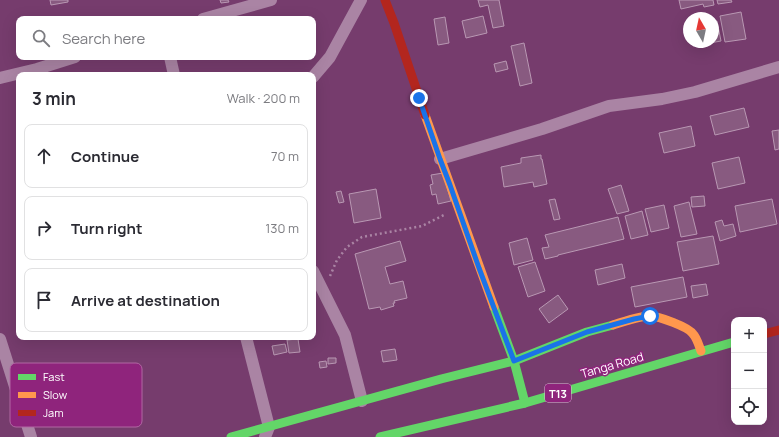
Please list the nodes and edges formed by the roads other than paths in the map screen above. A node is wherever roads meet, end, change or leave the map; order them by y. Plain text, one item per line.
1 (271, 0) edge
2 (361, 0) edge
3 (385, 0) edge
4 (214, 16) edge
5 (66, 60) edge
6 (171, 60) edge
7 (779, 67) edge
8 (25, 72) edge
9 (173, 72) edge
10 (316, 73) edge
11 (16, 74) edge
12 (0, 78) edge
13 (440, 159) junction
14 (316, 277) edge
15 (779, 330) edge
16 (767, 333) edge
17 (0, 339) edge
18 (247, 340) edge
19 (731, 343) edge
20 (701, 351) junction
21 (514, 361) junction
22 (10, 371) edge
23 (362, 401) junction
24 (525, 403) junction
25 (28, 427) edge
26 (267, 432) edge
27 (31, 437) edge
28 (231, 437) edge
29 (380, 437) edge

1 - 4 street
2 - 10 street
3 - 13 main road
5 - 8 street
6 - 9 street
7 - 13 street
11 - 12 street
13 - 21 main road
14 - 23 street
15 - 16 main road
17 - 22 street
18 - 26 street
19 - 20 main road, Tanga Road / T13
20 - 21 main road
20 - 24 main road, Tanga Road / T13
21 - 23 main road
21 - 24 main road
23 - 26 main road
24 - 29 main road, Tanga Road / T13
25 - 27 street
26 - 28 main road

